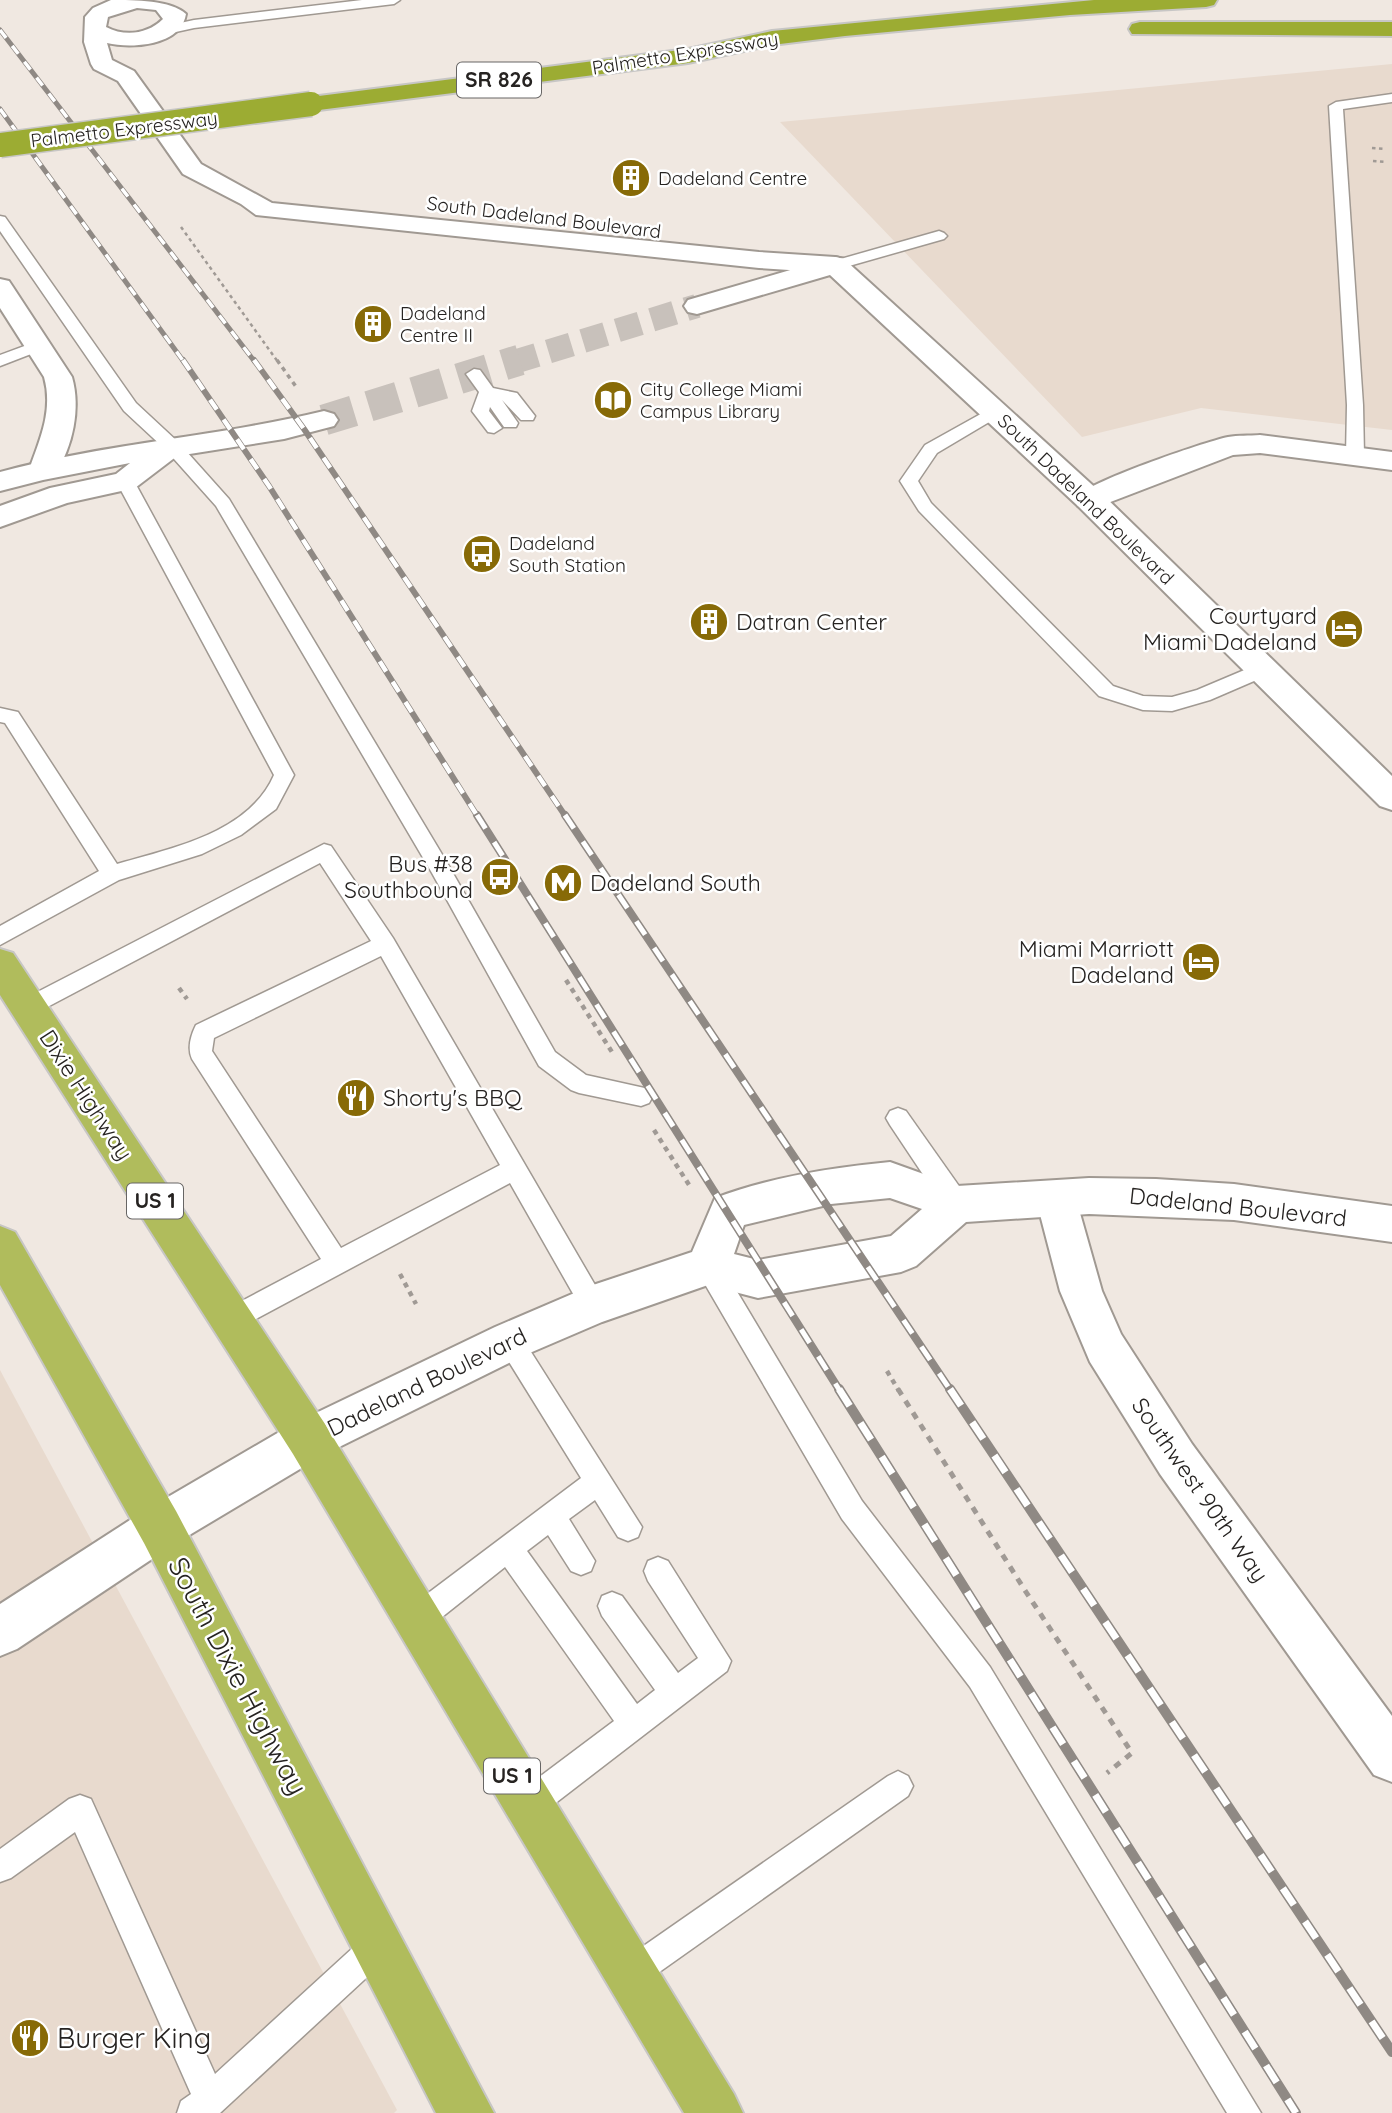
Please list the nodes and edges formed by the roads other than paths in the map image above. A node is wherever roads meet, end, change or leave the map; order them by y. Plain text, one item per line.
1 (132, 0) edge
2 (279, 0) edge
3 (394, 0) edge
4 (1206, 0) edge
5 (137, 1) edge
6 (171, 8) junction
7 (92, 16) edge
8 (262, 17) junction
9 (230, 20) junction
10 (1122, 29) dead end
11 (1392, 29) edge
12 (1043, 32) dead end
13 (156, 34) junction
14 (688, 56) junction
15 (126, 76) junction
16 (1392, 97) edge
17 (0, 145) edge
18 (0, 220) edge
19 (939, 236) dead end
20 (835, 265) junction
21 (0, 288) edge
22 (697, 306) tunnel mouth
23 (38, 346) junction
24 (0, 361) edge
25 (474, 374) dead end
26 (487, 392) junction
27 (995, 411) junction
28 (527, 416) dead end
29 (324, 420) tunnel mouth
30 (502, 425) dead end
31 (172, 446) junction
32 (1355, 456) junction
33 (1392, 461) edge
34 (45, 467) junction
35 (125, 481) junction
36 (0, 482) edge
37 (1089, 499) junction
38 (0, 517) edge
39 (1261, 670) junction
40 (6, 716) edge
41 (1392, 797) edge
42 (112, 874) junction
43 (0, 936) edge
44 (385, 944) junction
45 (0, 964) edge
46 (28, 1007) junction
47 (641, 1096) dead end
48 (898, 1118) dead end
49 (513, 1170) junction
50 (1056, 1199) junction
51 (957, 1204) junction
52 (1392, 1224) edge
53 (0, 1245) edge
54 (337, 1263) junction
55 (708, 1266) junction
56 (593, 1305) junction
57 (232, 1319) junction
58 (510, 1341) junction
59 (309, 1439) junction
60 (599, 1481) junction
61 (551, 1516) junction
62 (160, 1527) junction
63 (628, 1527) dead end
64 (508, 1548) junction
65 (581, 1561) dead end
66 (658, 1571) dead end
67 (612, 1606) dead end
68 (417, 1619) junction
69 (0, 1632) edge
70 (675, 1693) junction
71 (634, 1725) junction
72 (1392, 1758) edge
73 (898, 1786) dead end
74 (528, 1804) junction
75 (0, 1867) edge
76 (379, 1945) junction
77 (629, 1974) junction
78 (202, 2107) edge
79 (466, 2113) edge
80 (715, 2113) edge
81 (1245, 2113) edge

1 - 5 street
2 - 8 lane
3 - 8 lane
4 - 14 highway, Palmetto Expressway / SR 826
5 - 6 street
5 - 7 street
6 - 9 lane
6 - 13 street
7 - 13 street
7 - 15 street, South Dadeland Boulevard
8 - 9 lane
9 - 13 lane
10 - 11 highway
12 - 14 highway
13 - 15 street
14 - 17 highway, Palmetto Expressway / SR 826, bridge
15 - 20 street, South Dadeland Boulevard
16 - 32 lane
18 - 31 lane
19 - 20 lane
20 - 22 street
20 - 27 street, South Dadeland Boulevard
21 - 23 street
23 - 24 lane
23 - 34 street
25 - 26 lane
26 - 28 lane
26 - 30 lane
27 - 37 street, South Dadeland Boulevard
27 - 39 lane
29 - 31 street
31 - 34 street
31 - 35 street
31 - 47 lane
32 - 33 street
32 - 37 street
34 - 36 street
35 - 38 street
35 - 42 lane
37 - 39 street, South Dadeland Boulevard
39 - 41 street, South Dadeland Boulevard
40 - 42 lane
42 - 43 lane
44 - 46 lane
44 - 49 lane
44 - 54 lane
45 - 46 highway, Dixie Highway / US 1
46 - 57 highway, Dixie Highway / US 1
48 - 51 lane
49 - 54 lane
49 - 56 lane
50 - 51 street, Dadeland Boulevard
50 - 52 street, Dadeland Boulevard
50 - 72 street, Southwest 90th Way
51 - 55 street
51 - 55 street, Dadeland Boulevard
53 - 62 highway, South Dixie Highway
54 - 57 lane
55 - 56 street, Dadeland Boulevard
55 - 81 lane
56 - 58 street, Dadeland Boulevard
57 - 59 highway, Dixie Highway / US 1
58 - 59 street, Dadeland Boulevard
58 - 60 lane
59 - 62 street, Dadeland Boulevard
59 - 68 highway, US 1
60 - 61 lane
60 - 63 lane
61 - 64 lane
61 - 65 lane
62 - 69 street, Dadeland Boulevard
62 - 76 highway, South Dixie Highway
64 - 68 lane
64 - 71 lane
66 - 70 lane
67 - 70 lane
68 - 74 highway, US 1
70 - 71 lane
71 - 74 lane
73 - 77 lane
74 - 77 highway, US 1
75 - 78 lane
76 - 78 lane
76 - 79 highway, South Dixie Highway
77 - 80 highway, US 1

